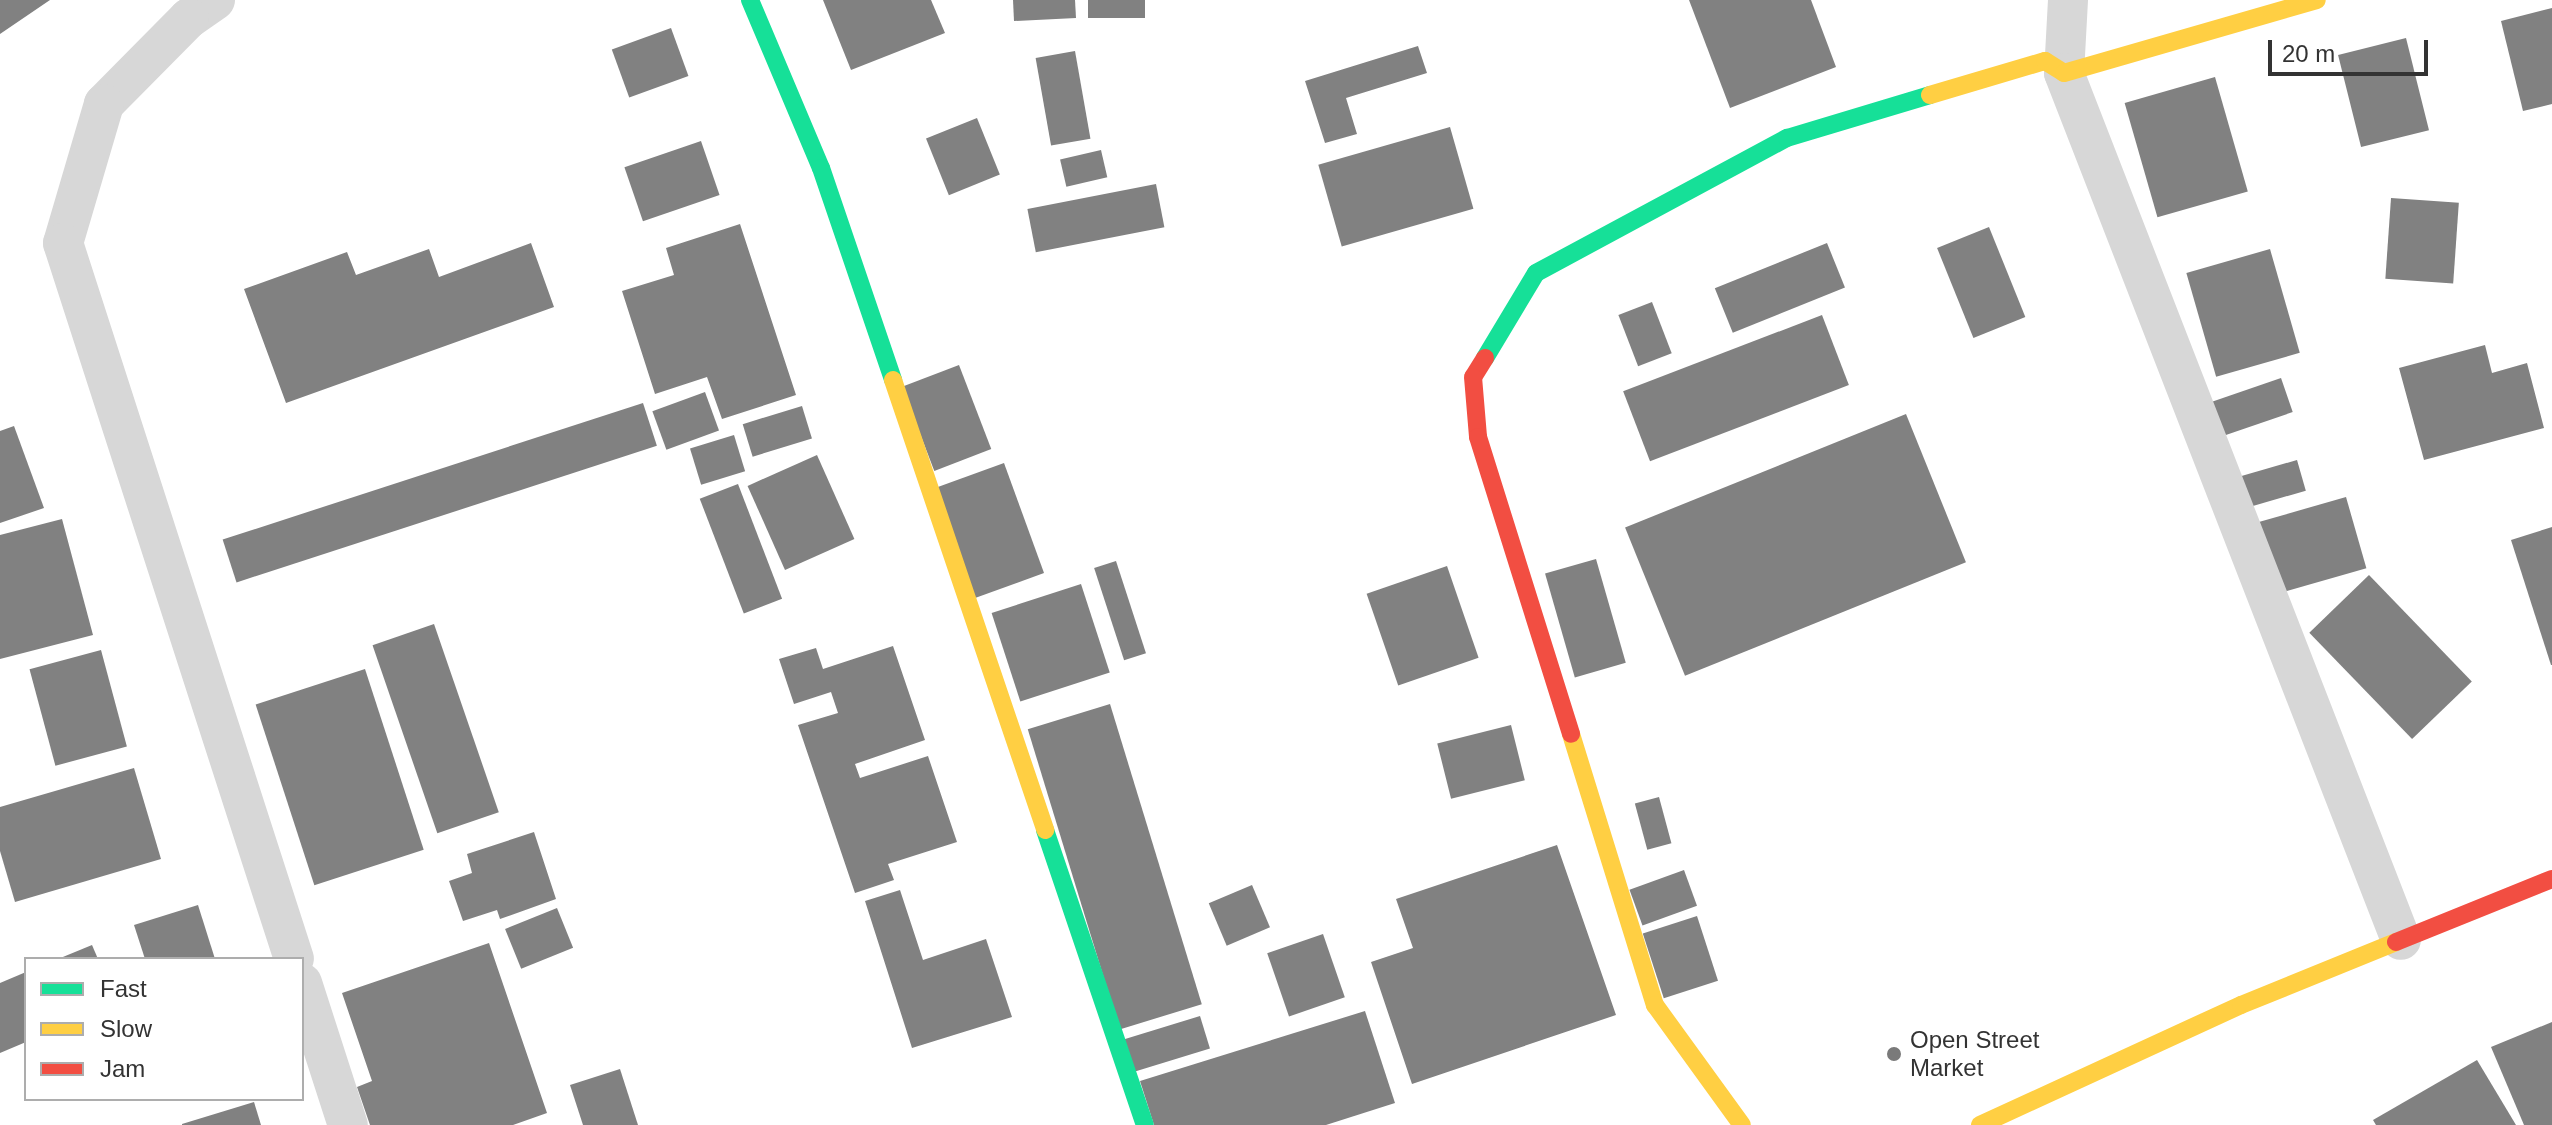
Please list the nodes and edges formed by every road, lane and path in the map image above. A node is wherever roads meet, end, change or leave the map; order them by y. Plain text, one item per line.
1 (215, 0) edge
2 (750, 0) edge
3 (2068, 0) edge
4 (2317, 0) edge
5 (2064, 73) junction
6 (2552, 879) edge
7 (2401, 940) junction
8 (293, 957) edge
9 (304, 989) edge
10 (348, 1125) edge
11 (1145, 1125) edge
12 (1742, 1125) edge
13 (1980, 1125) edge

1 - 8 street
2 - 11 street
3 - 5 street
4 - 5 street
5 - 7 street
5 - 12 street
6 - 7 street
7 - 13 street
9 - 10 street

